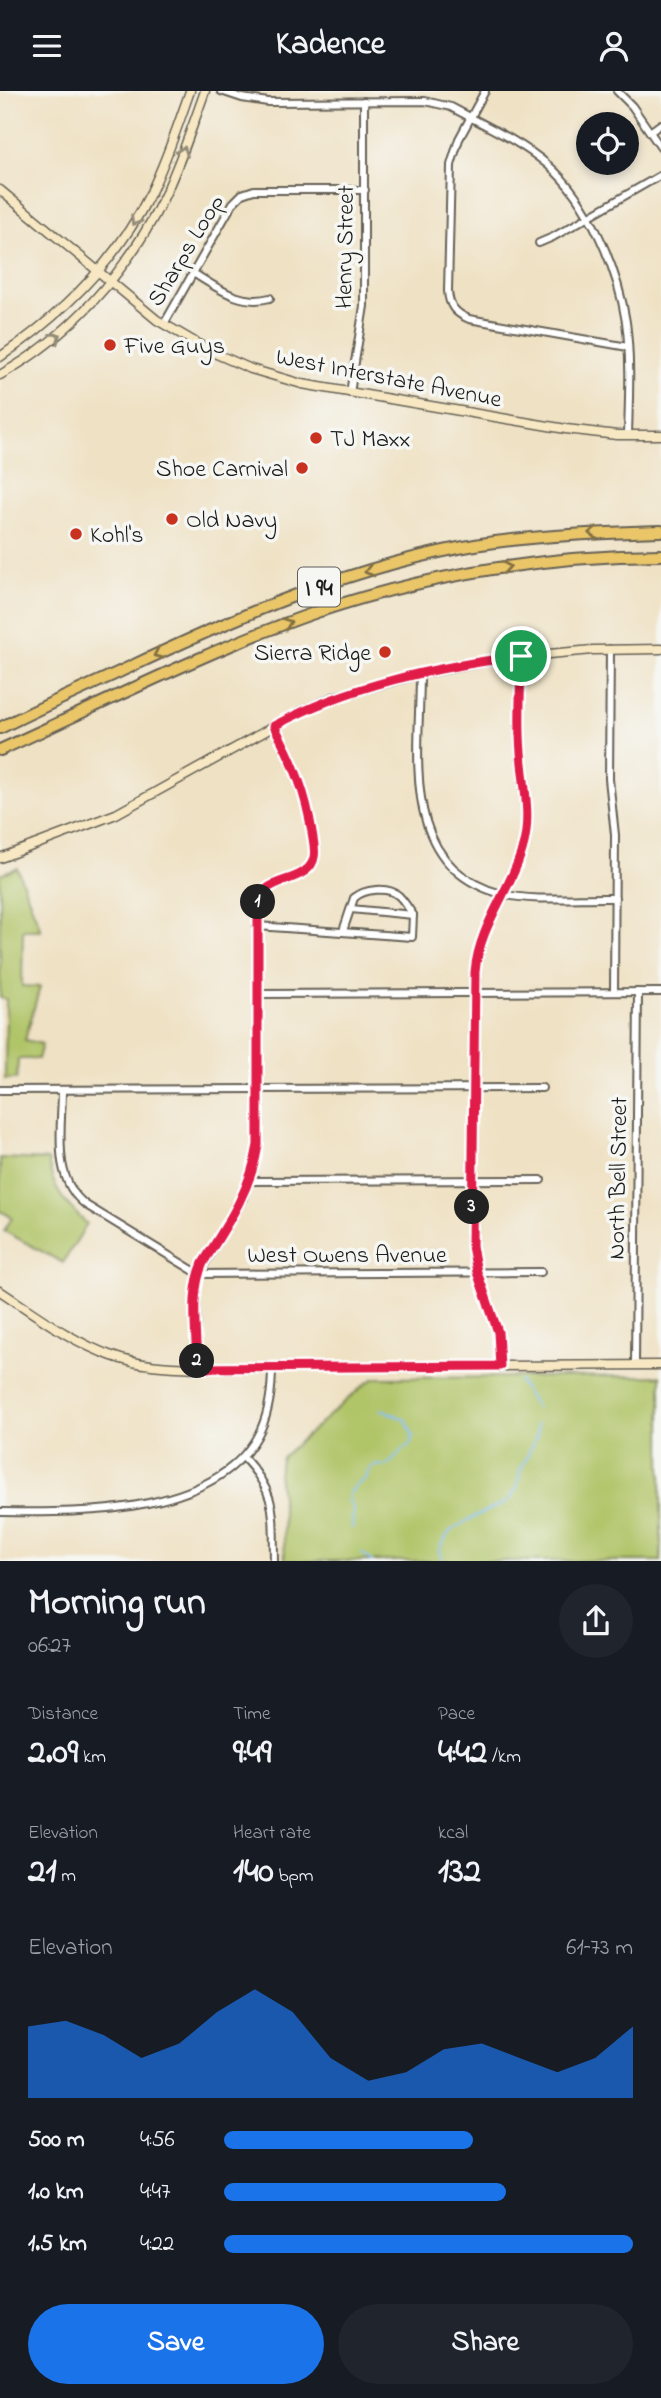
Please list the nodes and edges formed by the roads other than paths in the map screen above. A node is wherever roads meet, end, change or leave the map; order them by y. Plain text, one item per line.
1 (190, 91) edge
2 (205, 91) edge
3 (221, 91) edge
4 (485, 91) edge
5 (617, 91) edge
6 (364, 101) junction
7 (471, 118) junction
8 (661, 124) edge
9 (650, 132) junction
10 (661, 148) edge
11 (661, 175) edge
12 (0, 190) edge
13 (365, 190) junction
14 (589, 217) junction
15 (539, 243) dead end
16 (99, 272) junction
17 (193, 273) junction
18 (109, 282) junction
19 (270, 299) dead end
20 (164, 324) junction
21 (628, 347) junction
22 (0, 357) edge
23 (0, 375) edge
24 (350, 393) junction
25 (628, 435) junction
26 (661, 435) edge
27 (661, 531) edge
28 (661, 555) edge
29 (610, 649) junction
30 (661, 649) edge
31 (209, 655) junction
32 (521, 656) junction
33 (420, 674) junction
34 (274, 726) junction
35 (0, 727) edge
36 (0, 750) edge
37 (0, 758) edge
38 (0, 858) edge
39 (502, 894) junction
40 (615, 898) junction
41 (351, 909) junction
42 (413, 915) junction
43 (257, 926) junction
44 (343, 931) junction
45 (474, 992) junction
46 (614, 992) junction
47 (638, 992) junction
48 (661, 992) edge
49 (258, 994) junction
50 (542, 1088) dead end
51 (259, 1089) junction
52 (473, 1089) junction
53 (0, 1090) edge
54 (62, 1090) junction
55 (472, 1180) junction
56 (541, 1180) dead end
57 (249, 1181) junction
58 (477, 1272) junction
59 (541, 1272) dead end
60 (199, 1274) junction
61 (0, 1291) edge
62 (635, 1365) junction
63 (661, 1365) edge
64 (500, 1366) junction
65 (272, 1367) junction
66 (197, 1368) junction
67 (243, 1457) junction
68 (0, 1512) edge
69 (274, 1561) edge

1 -> 16 street
18 -> 2 street
3 - 6 street
4 - 7 street
5 - 9 street
6 - 7 street
6 - 13 street, Henry Street
7 - 14 street
7 - 21 street
8 - 9 street
9 - 10 street
11 - 14 street
12 - 16 street, West Interstate Avenue
13 - 17 street, Sharps Loop
13 - 24 street, Henry Street
14 - 15 street
14 - 21 street
16 - 18 street, West Interstate Avenue
16 - 22 street
17 - 19 street
17 - 20 street, Sharps Loop
18 - 20 street, West Interstate Avenue
23 -> 18 street
20 - 24 street, West Interstate Avenue
21 - 25 street
24 - 25 street, West Interstate Avenue
25 - 26 street, West Interstate Avenue
27 -> 35 highway, I 94
31 -> 28 highway, I 94
29 - 30 street
29 - 32 street
29 - 40 street
31 - 36 highway, I 94
31 - 37 highway
32 - 33 street
32 - 39 street
33 - 34 street
33 - 39 street
34 - 38 street
34 - 43 street
39 - 40 street
39 - 45 street
40 - 46 street
41 - 42 street
41 - 42 street
41 - 44 street
42 - 44 street
43 - 44 street
43 - 49 street
45 - 46 street
45 - 49 street
45 - 52 street
46 - 47 street
47 - 48 street
47 - 62 street, North Bell Street
49 - 51 street
50 - 52 street
51 - 52 street
51 - 54 street
51 - 57 street
52 - 55 street
53 - 54 street
54 - 60 street
55 - 56 street
55 - 57 street
55 - 58 street
57 - 60 street
58 - 59 street, West Owens Avenue
58 - 60 street, West Owens Avenue
58 - 64 street
60 - 66 street
61 - 66 street
62 - 63 street
62 - 64 street
64 - 65 street
65 - 66 street
65 - 67 street
67 - 68 street
67 - 69 street

